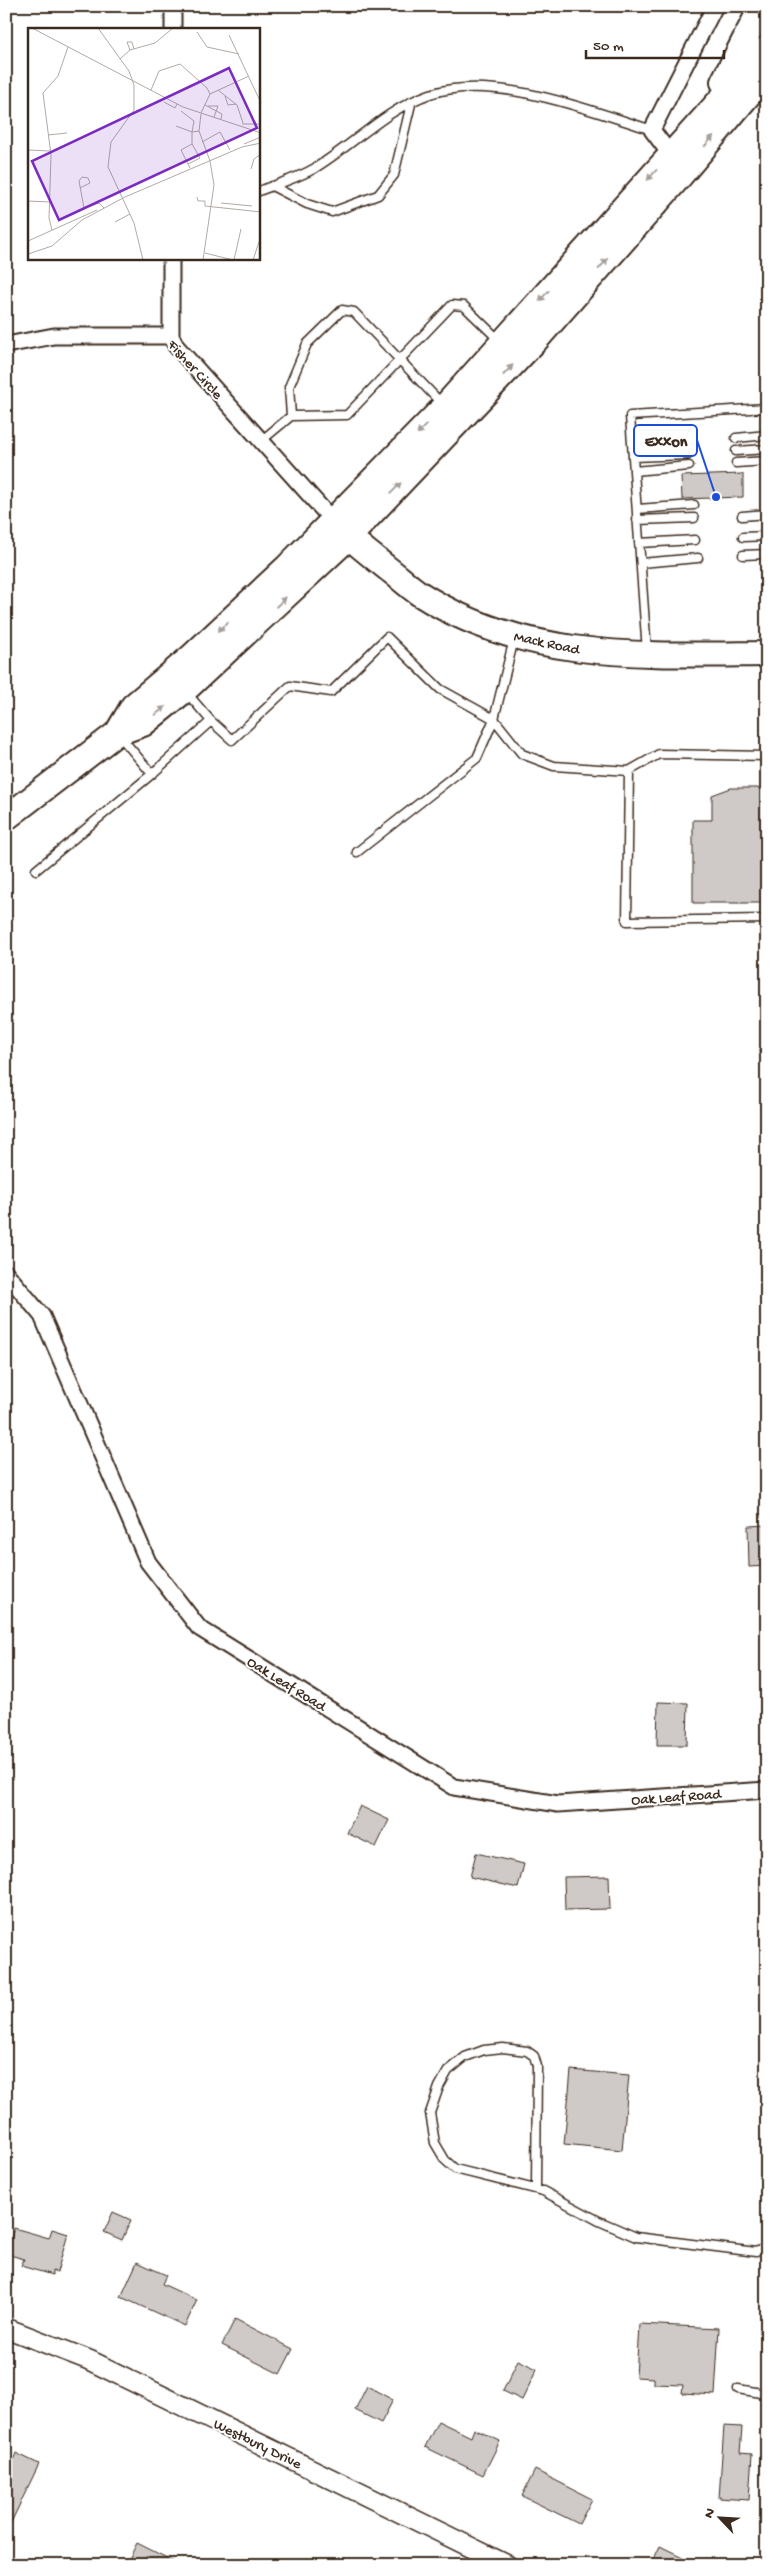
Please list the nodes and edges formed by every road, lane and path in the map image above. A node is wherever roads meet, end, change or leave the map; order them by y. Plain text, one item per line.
1 (173, 6) edge
2 (715, 6) edge
3 (762, 6) edge
4 (173, 28) edge
5 (767, 48) edge
6 (767, 73) edge
7 (411, 104) junction
8 (701, 120) junction
9 (652, 130) junction
10 (670, 154) junction
11 (272, 186) junction
12 (260, 192) edge
13 (172, 260) edge
14 (171, 336) junction
15 (502, 343) junction
16 (6, 345) edge
17 (400, 360) junction
18 (445, 406) junction
19 (766, 408) edge
20 (291, 416) junction
21 (767, 418) edge
22 (767, 435) edge
23 (736, 438) dead end
24 (260, 441) junction
25 (688, 441) dead end
26 (633, 447) junction
27 (767, 449) edge
28 (736, 450) dead end
29 (688, 455) dead end
30 (633, 457) junction
31 (767, 461) edge
32 (736, 463) dead end
33 (689, 466) dead end
34 (634, 471) junction
35 (694, 505) dead end
36 (637, 509) junction
37 (767, 514) edge
38 (742, 516) dead end
39 (694, 518) dead end
40 (638, 520) junction
41 (341, 529) junction
42 (767, 536) edge
43 (743, 537) dead end
44 (696, 540) dead end
45 (639, 543) junction
46 (767, 554) edge
47 (743, 555) dead end
48 (698, 558) dead end
49 (640, 563) junction
50 (514, 636) junction
51 (647, 654) junction
52 (767, 654) edge
53 (185, 690) junction
54 (494, 718) junction
55 (211, 721) junction
56 (117, 733) junction
57 (767, 756) edge
58 (629, 771) junction
59 (152, 774) junction
60 (6, 818) edge
61 (357, 852) dead end
62 (36, 870) dead end
63 (767, 919) edge
64 (6, 1273) edge
65 (767, 1790) edge
66 (536, 2188) junction
67 (767, 2247) edge
68 (6, 2328) edge
69 (738, 2390) dead end
70 (767, 2394) edge
71 (507, 2565) edge

1 - 4 street
2 - 9 street
3 - 8 main road
5 - 8 main road
41 -> 6 main road
7 - 9 lane
7 - 11 lane
7 - 11 lane
8 - 10 main road
9 - 10 street
10 -> 15 main road
11 - 12 lane
13 - 14 street
14 - 16 street, Fisher Circle
14 - 24 street, Fisher Circle
15 - 17 lane
15 - 18 main road
17 - 18 lane
17 - 20 lane
17 - 20 lane
18 -> 41 main road
19 - 21 lane
19 - 26 lane
20 - 24 lane
22 - 23 lane
24 - 41 street, Fisher Circle
25 - 26 lane
26 - 30 lane
27 - 28 lane
29 - 30 lane
30 - 34 lane
31 - 32 lane
33 - 34 lane
34 - 36 lane
35 - 36 lane
36 - 40 lane
37 - 38 lane
39 - 40 lane
40 - 45 lane
41 - 50 main road, Mack Road
53 -> 41 main road
41 -> 56 main road
42 - 43 lane
44 - 45 lane
45 - 49 lane
46 - 47 lane
48 - 49 lane
49 - 51 lane
50 - 51 main road, Mack Road
50 - 54 lane
51 - 52 main road, Mack Road
53 - 55 lane
56 -> 53 main road
54 - 55 lane
54 - 58 lane
54 - 61 lane
55 - 59 lane
56 - 59 lane
56 - 60 main road
57 - 58 lane
58 - 63 lane
59 - 62 lane
64 - 65 street, Oak Leaf Road
66 - 66 lane
66 - 67 lane
68 - 71 street, Westbury Drive
69 - 70 lane

